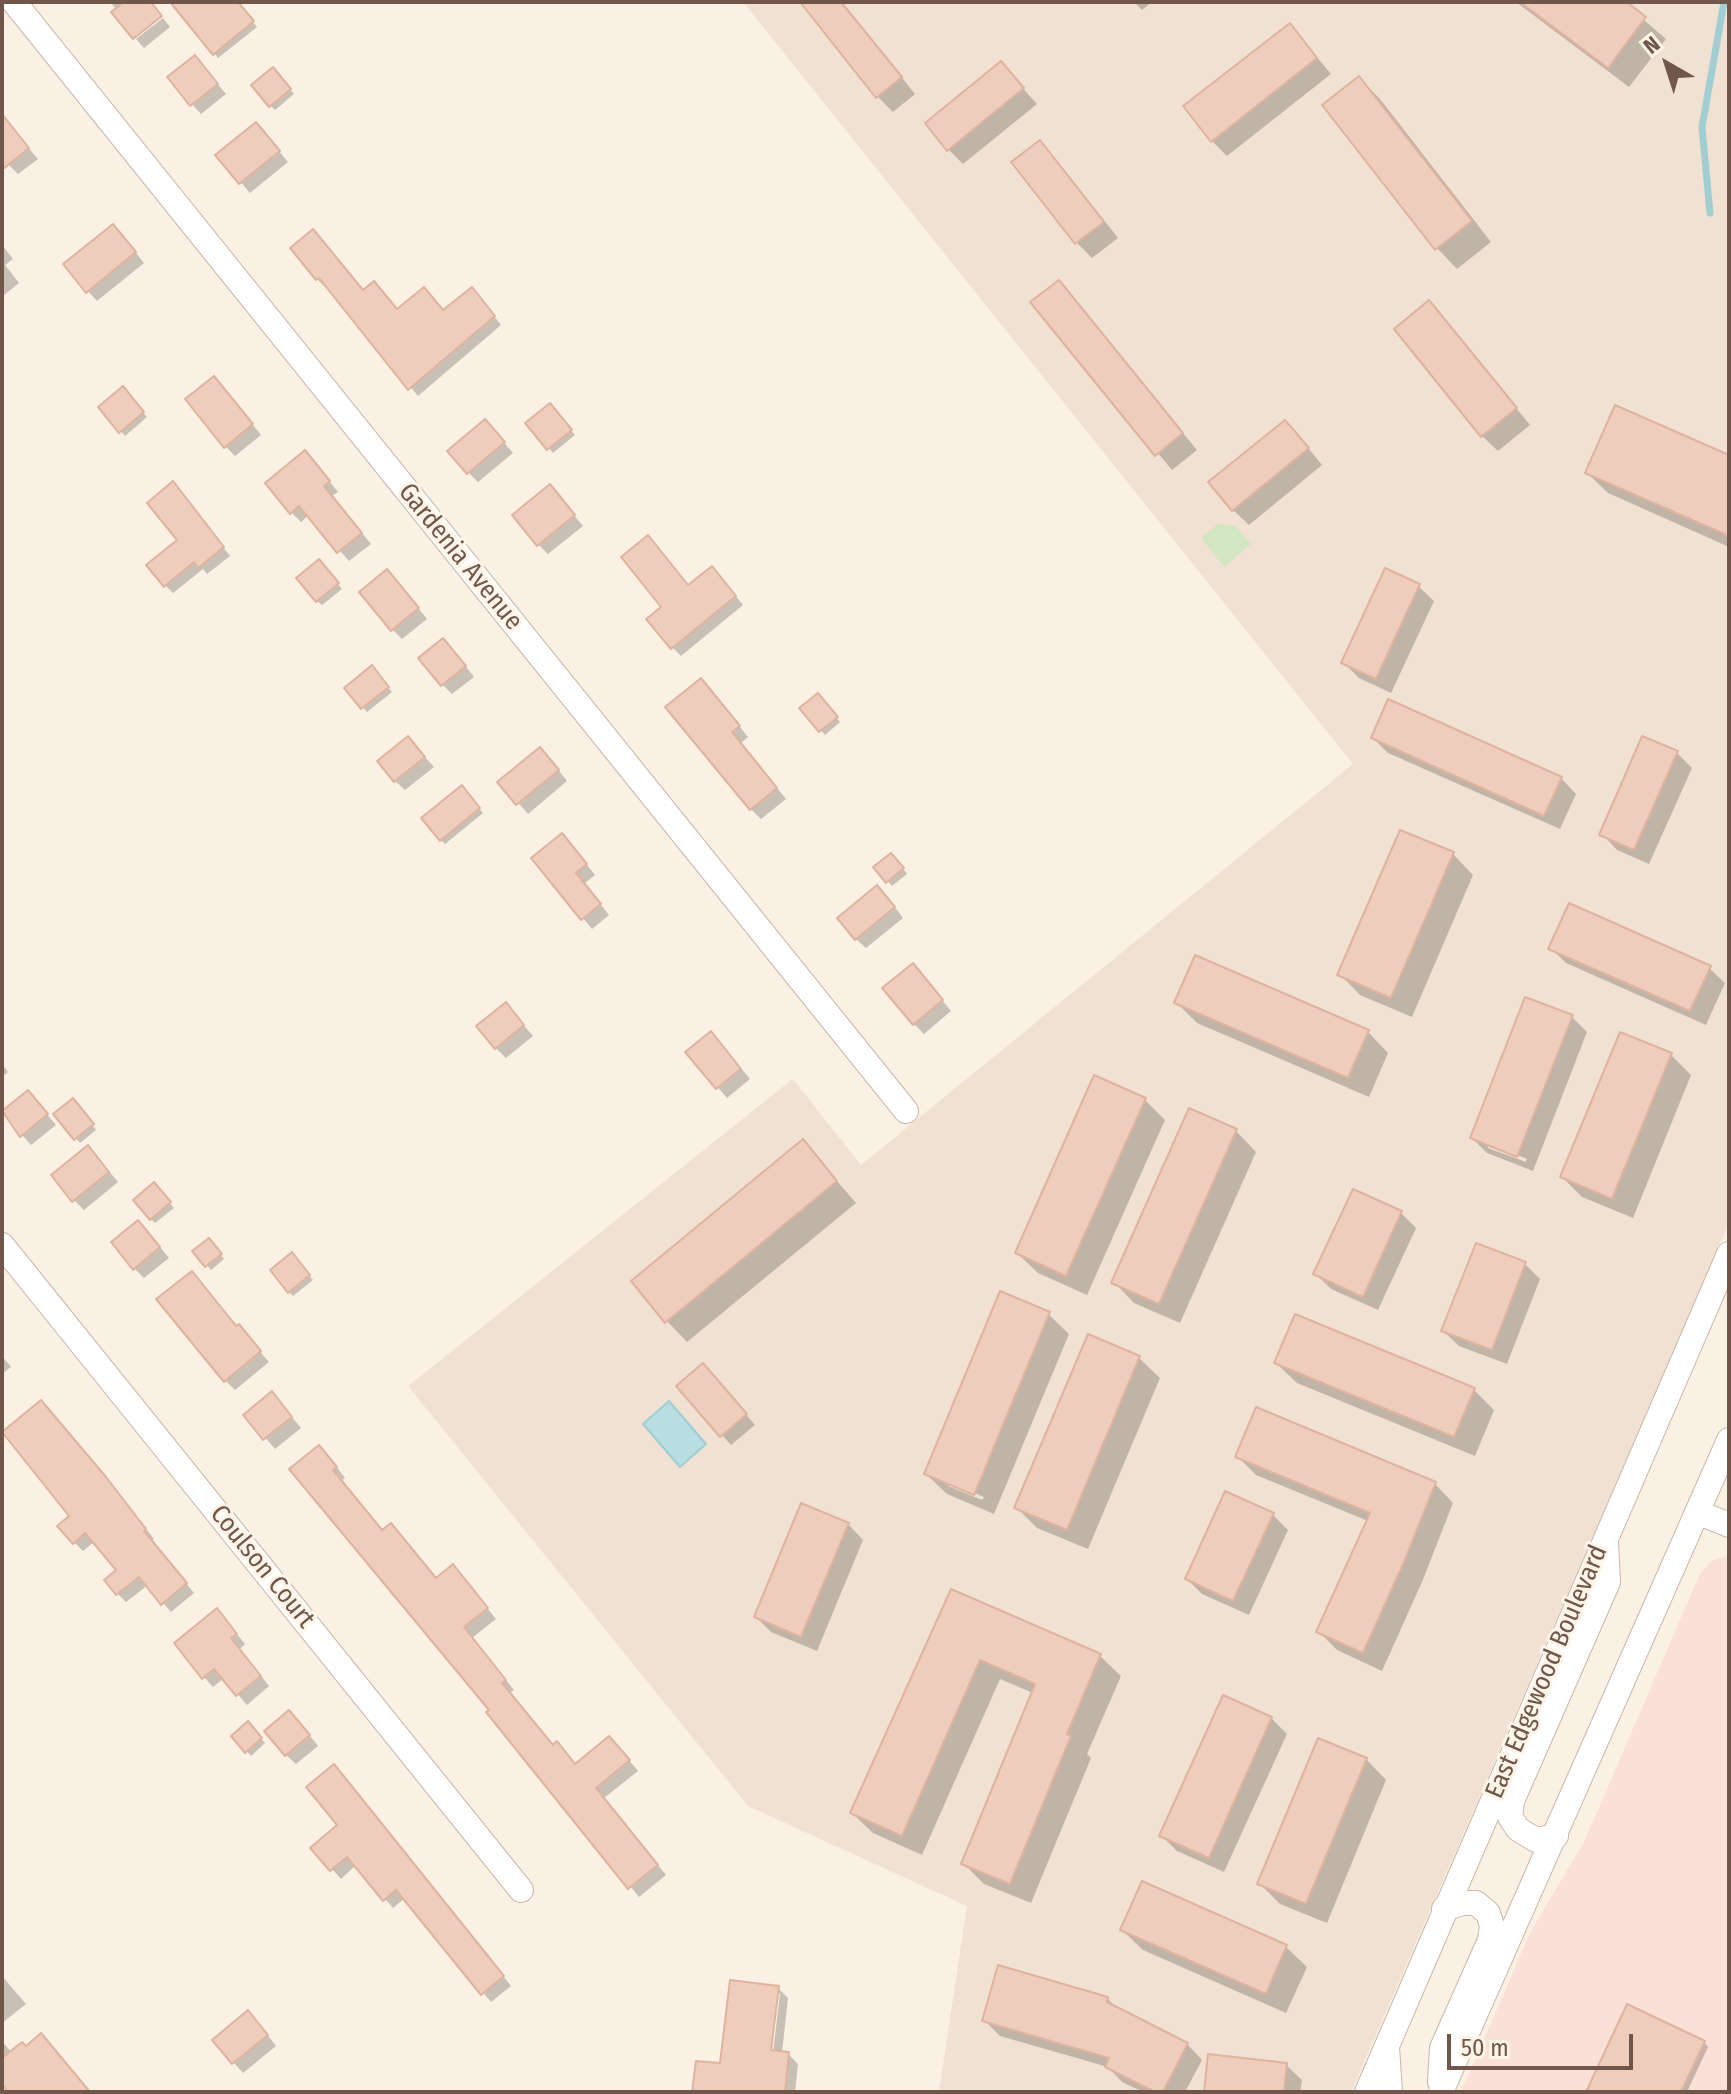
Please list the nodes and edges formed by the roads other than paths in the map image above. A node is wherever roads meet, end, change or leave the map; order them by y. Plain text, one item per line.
1 (14, 2) edge
2 (906, 1111) dead end
3 (2, 1245) edge
4 (1729, 1254) edge
5 (1729, 1440) edge
6 (1697, 1512) junction
7 (1729, 1525) edge
8 (1606, 1536) junction
9 (1556, 1836) junction
10 (521, 1890) dead end
11 (1444, 1909) junction
12 (1387, 2045) junction
13 (1367, 2092) edge
14 (1390, 2092) edge
15 (1440, 2092) edge

1 - 2 street, Gardenia Avenue
3 - 10 street, Coulson Court
4 - 8 street, East Edgewood Boulevard
5 - 6 street
6 - 7 street
6 - 9 street
8 - 9 street
8 - 11 street, East Edgewood Boulevard
9 - 15 street
11 - 12 street, East Edgewood Boulevard
11 - 15 street
12 - 13 street, East Edgewood Boulevard
12 - 14 street

